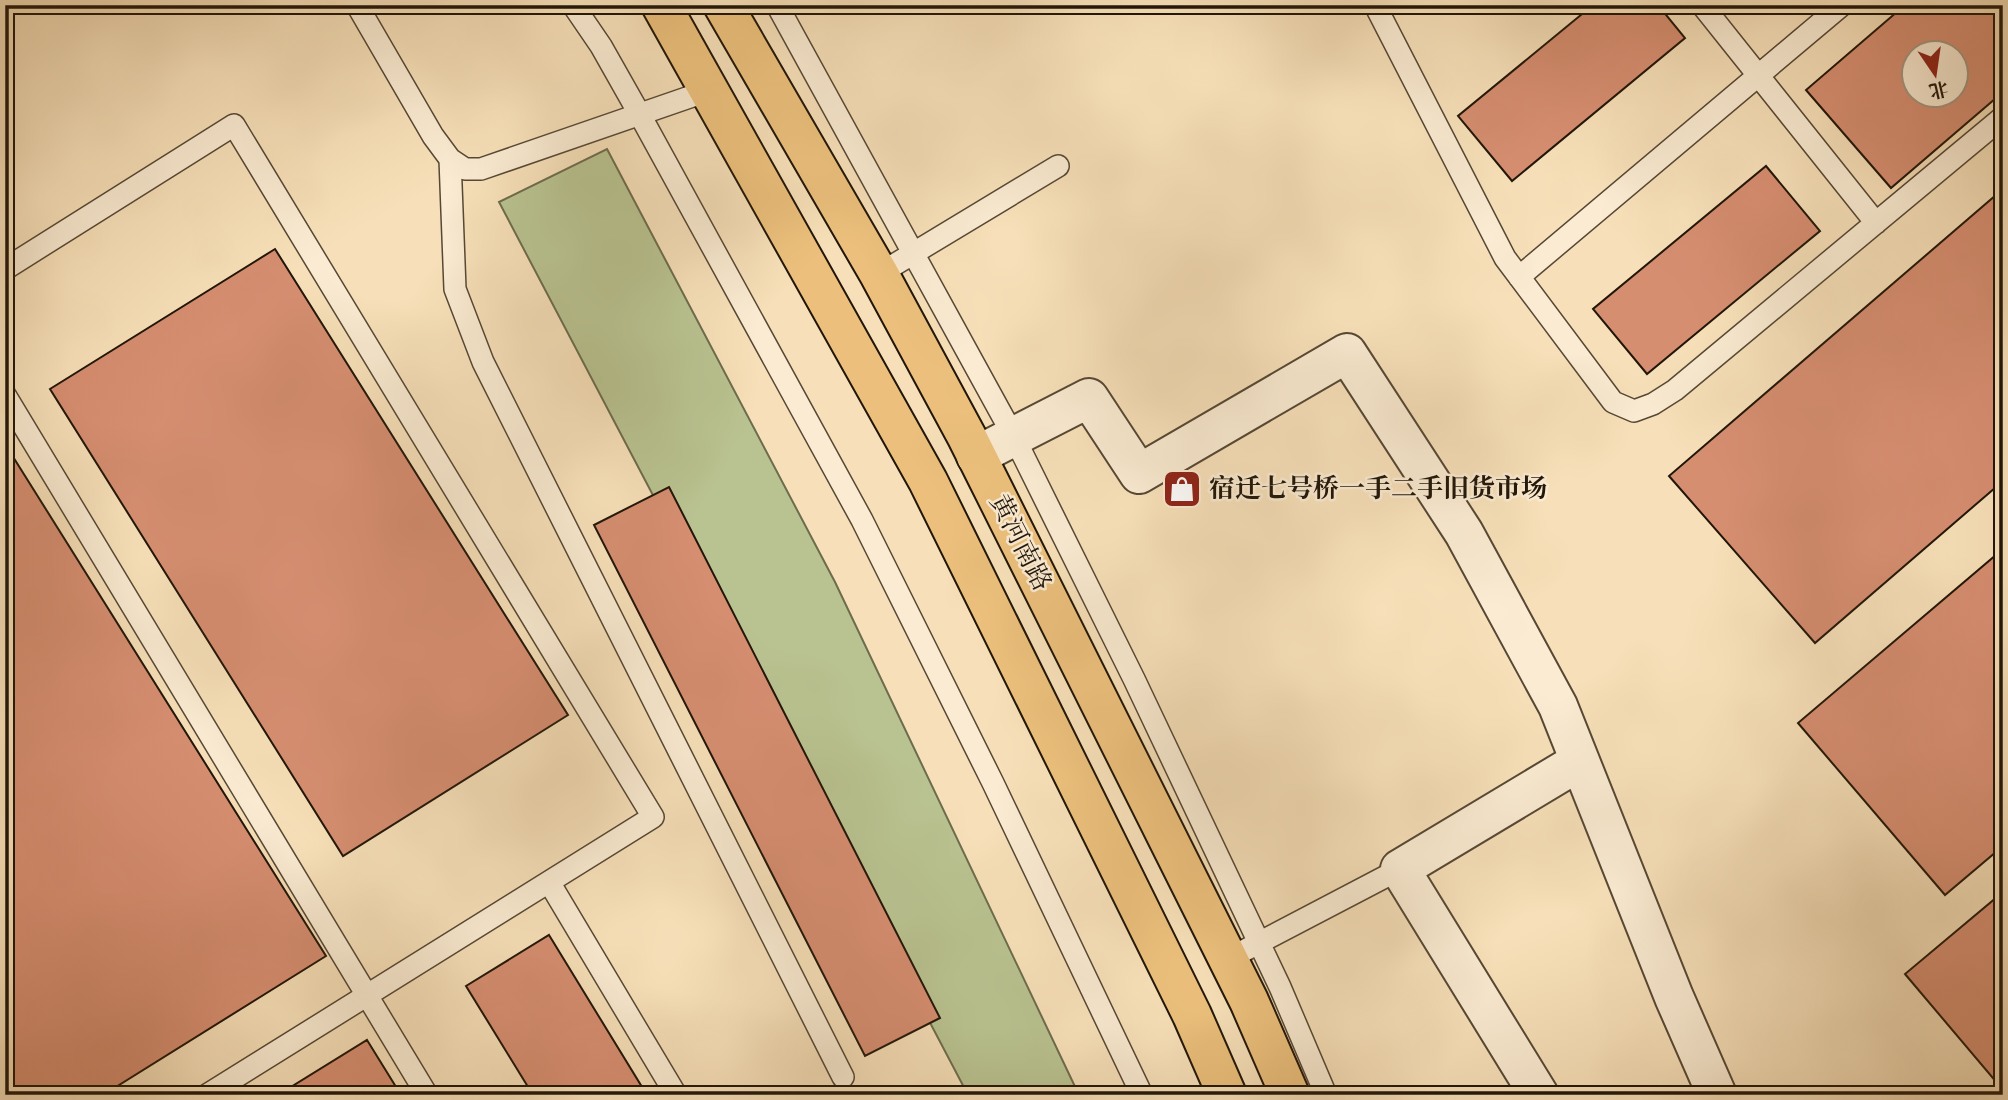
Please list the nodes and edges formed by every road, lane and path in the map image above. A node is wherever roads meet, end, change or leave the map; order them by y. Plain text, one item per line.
1 (357, 5) edge
2 (573, 5) edge
3 (660, 5) edge
4 (723, 5) edge
5 (777, 5) edge
6 (1375, 5) edge
7 (1702, 5) edge
8 (1842, 5) edge
9 (1758, 76) junction
10 (710, 90) junction
11 (640, 115) junction
12 (2003, 117) edge
13 (450, 159) junction
14 (1058, 166) dead end
15 (1875, 223) junction
16 (913, 253) junction
17 (5, 269) edge
18 (879, 274) junction
19 (1519, 277) junction
20 (5, 395) edge
21 (1014, 437) junction
22 (976, 456) junction
23 (1580, 761) junction
24 (1400, 869) junction
25 (549, 882) junction
26 (1244, 951) junction
27 (366, 996) junction
28 (843, 1077) dead end
29 (207, 1095) edge
30 (427, 1095) edge
31 (676, 1095) edge
32 (1142, 1095) edge
33 (1227, 1095) edge
34 (1290, 1095) edge
35 (1326, 1095) edge
36 (1539, 1095) edge
37 (1717, 1095) edge

1 - 13 lane
2 - 11 lane
3 - 10 main road, 黄河南路
4 - 18 main road, 黄河南路
5 - 16 lane
6 - 19 lane
7 - 9 lane
8 - 9 lane
9 - 15 lane
9 - 19 lane
10 - 11 lane
10 - 33 main road, 黄河南路
11 - 13 lane
11 - 32 lane
12 - 15 lane
13 - 28 lane
14 - 16 lane
15 - 19 lane
16 - 18 lane
16 - 21 lane
17 - 25 lane
18 - 22 main road, 黄河南路
20 - 27 lane
21 - 22 street
21 - 23 street
21 - 26 lane
22 - 26 main road, 黄河南路
23 - 24 street
23 - 37 street
24 - 26 lane
24 - 36 street
25 - 27 lane
25 - 31 lane
26 - 34 main road, 黄河南路
26 - 35 lane
27 - 29 lane
27 - 30 lane

